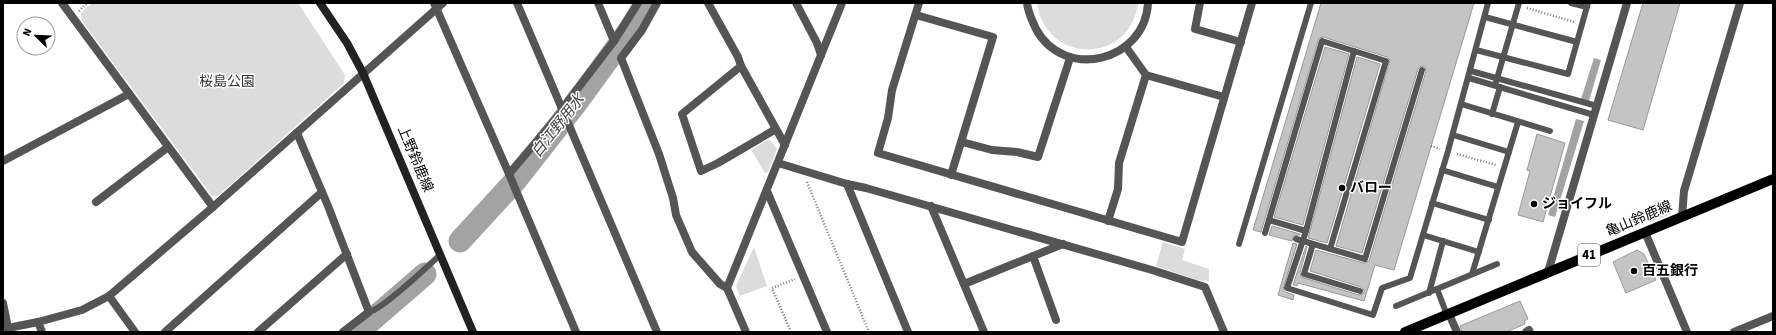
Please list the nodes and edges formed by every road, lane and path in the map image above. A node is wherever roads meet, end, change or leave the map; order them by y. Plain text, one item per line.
1 (62, 3) edge
2 (320, 3) edge
3 (517, 3) edge
4 (598, 3) edge
5 (638, 3) edge
6 (657, 3) edge
7 (708, 3) edge
8 (796, 3) edge
9 (842, 3) edge
10 (919, 3) edge
11 (1028, 3) edge
12 (1148, 3) edge
13 (1200, 3) edge
14 (1252, 3) edge
15 (1311, 3) edge
16 (1571, 3) edge
17 (1627, 3) edge
18 (1740, 3) edge
19 (1489, 4) edge
20 (1518, 4) edge
21 (438, 5) edge
22 (1587, 5) edge
23 (916, 15) junction
24 (1485, 17) junction
25 (1576, 22) dead end
26 (1512, 24) junction
27 (614, 41) junction
28 (1241, 42) junction
29 (1577, 42) junction
30 (1126, 47) junction
31 (1476, 50) junction
32 (1354, 51) junction
33 (821, 55) junction
34 (1503, 57) junction
35 (1070, 58) junction
36 (741, 66) junction
37 (1422, 70) dead end
38 (1471, 71) junction
39 (363, 73) junction
40 (1146, 74) junction
41 (1469, 78) junction
42 (1497, 79) junction
43 (1497, 86) junction
44 (129, 94) junction
45 (1224, 97) junction
46 (1461, 104) junction
47 (1597, 106) junction
48 (563, 110) junction
49 (1492, 114) junction
50 (1594, 115) junction
51 (1518, 122) junction
52 (776, 128) junction
53 (1550, 131) dead end
54 (297, 133) junction
55 (1452, 135) junction
56 (962, 142) junction
57 (785, 145) junction
58 (1431, 146) dead end
59 (168, 147) junction
60 (1448, 151) junction
61 (1509, 152) junction
62 (3, 161) edge
63 (778, 164) junction
64 (1504, 168) junction
65 (1442, 170) junction
66 (802, 171) junction
67 (951, 175) junction
68 (510, 176) junction
69 (1773, 179) edge
70 (847, 184) junction
71 (1498, 187) junction
72 (767, 191) junction
73 (322, 192) junction
74 (96, 202) dead end
75 (1432, 203) junction
76 (931, 206) junction
77 (213, 207) junction
78 (1682, 216) junction
79 (1108, 220) junction
80 (1269, 220) junction
81 (1489, 220) junction
82 (1306, 231) junction
83 (1645, 232) junction
84 (1265, 233) dead end
85 (1423, 235) junction
86 (1296, 239) dead end
87 (1303, 241) junction
88 (1443, 241) junction
89 (1064, 244) junction
90 (1239, 244) dead end
91 (1313, 244) junction
92 (1330, 249) junction
93 (1479, 252) junction
94 (347, 254) junction
95 (440, 255) junction
96 (1033, 256) junction
97 (1497, 264) dead end
98 (1548, 272) junction
99 (1472, 274) junction
100 (803, 276) junction
101 (964, 284) junction
102 (727, 288) junction
103 (1437, 289) junction
104 (1360, 291) dead end
105 (1428, 293) junction
106 (109, 296) junction
107 (3, 303) edge
108 (1396, 306) dead end
109 (368, 312) junction
110 (1448, 315) junction
111 (1773, 316) edge
112 (1056, 320) dead end
113 (38, 322) junction
114 (6, 329) edge
115 (42, 332) edge
116 (135, 332) edge
117 (164, 332) edge
118 (258, 332) edge
119 (343, 332) edge
120 (473, 332) edge
121 (576, 332) edge
122 (657, 332) edge
123 (746, 332) edge
124 (790, 332) edge
125 (827, 332) edge
126 (870, 332) edge
127 (908, 332) edge
128 (984, 332) edge
129 (1224, 332) edge
130 (1405, 332) edge
131 (1457, 332) edge
132 (1526, 332) edge
133 (1530, 332) edge
134 (1687, 332) edge
135 (1734, 332) edge

1 - 44 street
2 - 39 main road, 上野鈴鹿線
3 - 48 street
4 - 27 street
5 - 27 street
6 - 102 street
7 - 36 street
8 - 33 street
9 - 33 street
10 - 23 street
11 - 35 street
12 - 30 street
13 - 28 street
14 - 28 street
15 - 90 lane
16 - 22 lane
17 - 47 street
18 - 78 street
19 - 24 lane
20 - 25 path
20 - 26 lane
21 - 39 street
21 - 68 street
22 - 29 lane
23 - 56 street
23 - 67 street
24 - 26 lane
24 - 31 lane
26 - 29 lane
26 - 34 lane
27 - 48 street
28 - 45 street
29 - 34 lane
30 - 35 street
30 - 40 street
31 - 34 lane
31 - 38 lane
32 - 80 lane
32 - 82 lane
32 - 92 lane
33 - 57 street
34 - 42 lane
35 - 56 street
36 - 52 street
36 - 52 street
37 - 92 lane
38 - 41 lane
38 - 42 lane
39 - 54 street
39 - 95 main road, 上野鈴鹿線
40 - 45 street
40 - 79 street
41 - 43 lane
41 - 46 lane
42 - 43 lane
42 - 47 lane
43 - 49 lane
43 - 50 lane
44 - 59 street
44 - 62 street
45 - 79 street
46 - 49 lane
46 - 55 lane
47 - 50 street
48 - 68 street
48 - 122 street
49 - 51 lane
50 - 98 street
51 - 53 lane
51 - 61 lane
52 - 57 street
54 - 73 street
54 - 77 street
55 - 60 lane
55 - 61 lane
56 - 67 street
57 - 63 street
58 - 60 path
59 - 74 street
59 - 77 street
60 - 64 path
60 - 65 lane
61 - 64 lane
63 - 66 street
63 - 72 street
64 - 71 lane
65 - 71 lane
65 - 75 lane
66 - 70 street
66 - 126 path
67 - 79 street
68 - 121 street
69 - 78 main road, 亀山鈴鹿線 / 41
70 - 76 street
70 - 127 street
71 - 81 lane
72 - 100 street
72 - 102 street
73 - 94 street
73 - 117 street
75 - 81 lane
75 - 85 lane
76 - 89 street
76 - 101 street
77 - 106 street
78 - 83 main road, 亀山鈴鹿線 / 41
80 - 82 lane
80 - 84 lane
81 - 93 lane
82 - 87 lane
83 - 98 main road, 亀山鈴鹿線 / 41
83 - 134 street
85 - 87 lane
85 - 88 lane
86 - 87 lane
87 - 91 lane
88 - 93 lane
88 - 105 lane
89 - 96 street
89 - 129 street
91 - 92 lane
91 - 104 lane
93 - 99 lane
94 - 109 street
94 - 118 street
95 - 109 lane
95 - 120 main road, 上野鈴鹿線
96 - 101 street
96 - 112 street
97 - 99 lane
98 - 110 main road, 亀山鈴鹿線 / 41
99 - 103 lane
100 - 124 path
100 - 125 street
101 - 128 street
102 - 123 street
103 - 105 lane
103 - 110 lane
105 - 108 lane
106 - 113 street
106 - 116 street
107 - 114 street
109 - 119 street
110 - 130 main road, 亀山鈴鹿線 / 41
110 - 131 street
111 - 135 street
113 - 114 street
113 - 115 street
132 - 133 street

